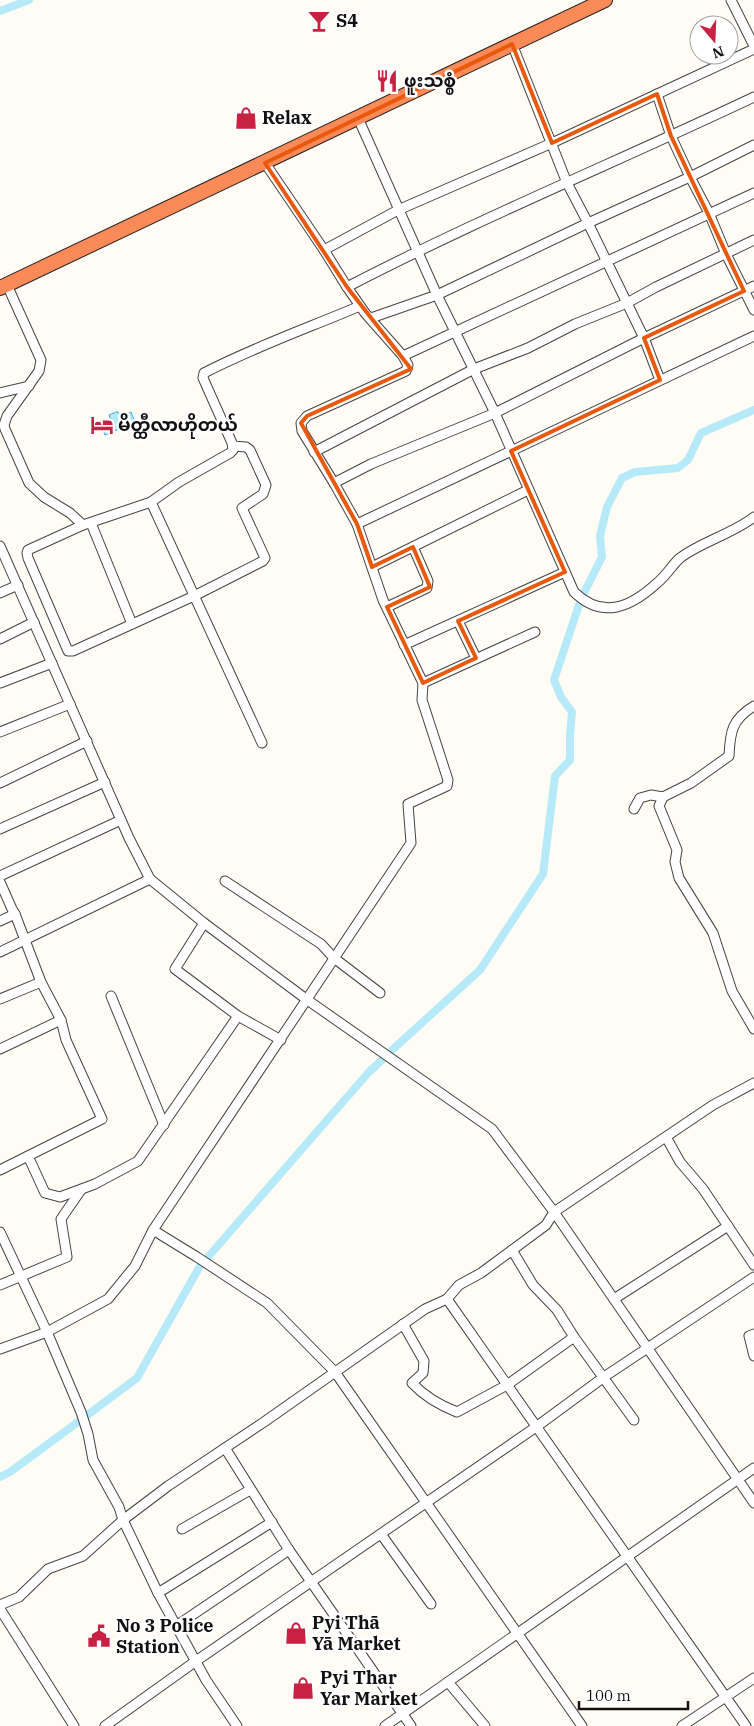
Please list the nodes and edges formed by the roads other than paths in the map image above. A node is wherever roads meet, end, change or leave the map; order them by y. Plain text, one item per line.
1 (606, 0) edge
2 (731, 0) edge
3 (512, 44) junction
4 (754, 48) edge
5 (657, 94) junction
6 (754, 97) edge
7 (358, 118) junction
8 (672, 136) junction
9 (552, 142) junction
10 (754, 145) edge
11 (265, 163) junction
12 (690, 178) junction
13 (567, 183) junction
14 (754, 193) edge
15 (398, 210) junction
16 (709, 213) junction
17 (588, 223) junction
18 (754, 240) edge
19 (324, 250) junction
20 (418, 250) junction
21 (726, 254) junction
22 (607, 260) junction
23 (754, 286) edge
24 (4, 287) edge
25 (347, 287) junction
26 (744, 291) junction
27 (437, 294) junction
28 (627, 303) junction
29 (360, 306) junction
30 (754, 310) edge
31 (370, 318) junction
32 (456, 333) junction
33 (754, 336) edge
34 (644, 338) junction
35 (403, 356) junction
36 (474, 369) junction
37 (660, 380) junction
38 (29, 386) junction
39 (0, 393) edge
40 (495, 413) junction
41 (232, 446) junction
42 (511, 451) junction
43 (314, 452) junction
44 (334, 483) junction
45 (528, 490) junction
46 (151, 502) junction
47 (754, 517) edge
48 (87, 524) junction
49 (357, 524) junction
50 (0, 546) edge
51 (413, 548) junction
52 (372, 567) junction
53 (565, 572) junction
54 (18, 585) junction
55 (0, 593) edge
56 (194, 596) junction
57 (387, 607) junction
58 (458, 621) junction
59 (34, 622) junction
60 (132, 624) junction
61 (535, 632) dead end
62 (0, 639) edge
63 (404, 646) junction
64 (476, 658) junction
65 (52, 663) junction
66 (0, 683) edge
67 (423, 683) junction
68 (70, 704) junction
69 (754, 706) edge
70 (0, 732) edge
71 (87, 741) junction
72 (262, 743) dead end
73 (105, 782) junction
74 (0, 783) edge
75 (663, 797) junction
76 (634, 810) dead end
77 (121, 820) junction
78 (0, 829) edge
79 (0, 876) edge
80 (150, 879) junction
81 (225, 881) dead end
82 (0, 882) edge
83 (15, 914) junction
84 (0, 921) edge
85 (204, 924) junction
86 (26, 940) junction
87 (0, 952) edge
88 (334, 958) junction
89 (42, 982) junction
90 (380, 994) dead end
91 (111, 996) dead end
92 (0, 999) edge
93 (306, 999) junction
94 (238, 1016) junction
95 (61, 1020) junction
96 (754, 1029) edge
97 (281, 1040) junction
98 (0, 1049) edge
99 (754, 1083) edge
100 (164, 1125) junction
101 (666, 1137) junction
102 (28, 1156) junction
103 (0, 1170) edge
104 (81, 1189) junction
105 (554, 1212) junction
106 (728, 1226) junction
107 (153, 1230) junction
108 (0, 1232) edge
109 (512, 1250) junction
110 (754, 1265) edge
111 (20, 1276) junction
112 (754, 1277) edge
113 (0, 1285) edge
114 (447, 1299) junction
115 (614, 1299) junction
116 (403, 1324) junction
117 (47, 1332) junction
118 (754, 1334) edge
119 (574, 1337) junction
120 (647, 1348) junction
121 (0, 1349) edge
122 (754, 1356) edge
123 (335, 1372) junction
124 (604, 1377) junction
125 (507, 1385) junction
126 (634, 1420) dead end
127 (536, 1427) junction
128 (225, 1448) junction
129 (754, 1468) edge
130 (738, 1479) junction
131 (250, 1490) junction
132 (427, 1503) junction
133 (754, 1503) edge
134 (124, 1520) junction
135 (272, 1522) junction
136 (182, 1529) dead end
137 (381, 1534) junction
138 (289, 1550) junction
139 (627, 1557) junction
140 (312, 1581) junction
141 (158, 1593) junction
142 (431, 1604) dead end
143 (0, 1605) edge
144 (0, 1610) edge
145 (176, 1626) junction
146 (517, 1634) junction
147 (196, 1661) junction
148 (754, 1678) edge
149 (448, 1682) junction
150 (726, 1697) junction
151 (402, 1714) junction
152 (74, 1726) edge
153 (105, 1726) edge
154 (237, 1726) edge
155 (385, 1726) edge
156 (411, 1726) edge
157 (485, 1726) edge
158 (582, 1726) edge
159 (682, 1726) edge
160 (746, 1726) edge

1 - 3 highway
2 - 4 street
3 - 7 highway
3 - 9 street
4 - 5 street
5 - 8 street
5 - 9 street
6 - 8 street
7 - 11 highway
7 - 15 street
8 - 12 street
8 - 13 street
9 - 13 street
9 - 15 street
10 - 12 street
11 - 19 street
11 - 24 highway
12 - 16 street
12 - 17 street
13 - 17 street
13 - 20 street
14 - 16 street
15 - 19 street
15 - 20 street
16 - 21 street
16 - 22 street
17 - 22 street
17 - 27 street
18 - 21 street
19 - 25 street
20 - 25 street
20 - 27 street
21 - 26 street
21 - 28 street
22 - 28 street
22 - 32 street
23 - 26 street
24 - 38 street
25 - 29 street
26 - 30 street
26 - 34 street
27 - 31 street
27 - 32 street
28 - 34 street
28 - 36 street
29 - 31 street
29 - 41 street
31 - 35 street
32 - 35 street
32 - 36 street
33 - 37 street
34 - 37 street
34 - 40 street
35 - 43 street
36 - 40 street
36 - 43 street
37 - 42 street
38 - 39 street
38 - 48 street
40 - 42 street
40 - 44 street
41 - 46 street
41 - 56 street
42 - 45 street
42 - 49 street
43 - 44 street
44 - 49 street
45 - 51 street
45 - 53 street
46 - 48 street
46 - 56 street
47 - 53 street
48 - 60 street
48 - 60 street
49 - 52 street
50 - 54 street
51 - 52 street
51 - 57 street
52 - 57 street
53 - 58 street
54 - 55 street
54 - 59 street
56 - 60 street
56 - 72 street
57 - 63 street
58 - 63 street
58 - 64 street
59 - 62 street
59 - 65 street
61 - 64 street
63 - 67 street
64 - 67 street
65 - 66 street
65 - 68 street
67 - 88 street
68 - 70 street
68 - 71 street
69 - 75 street
71 - 73 street
71 - 74 street
73 - 77 street
73 - 78 street
75 - 76 street
75 - 96 street
77 - 79 street
77 - 80 street
80 - 85 street
80 - 86 street
81 - 88 street
82 - 83 street
83 - 84 street
83 - 86 street
85 - 93 street
85 - 94 street
86 - 87 street
86 - 89 street
88 - 90 street
88 - 93 street
89 - 92 street
89 - 95 street
91 - 100 street
93 - 97 street
93 - 105 street
94 - 97 street
94 - 100 street
95 - 98 street
95 - 102 street
97 - 107 street
99 - 101 street
100 - 104 street
101 - 105 street
101 - 106 street
102 - 103 street
102 - 104 street
104 - 111 street
105 - 109 street
105 - 115 street
106 - 110 street
106 - 115 street
107 - 117 street
107 - 123 street
108 - 111 street
109 - 114 street
109 - 119 street
111 - 113 street
111 - 117 street
112 - 120 street
114 - 116 street
114 - 125 street
115 - 120 street
116 - 123 street
116 - 125 street
117 - 121 street
117 - 134 street
118 - 122 street
119 - 124 street
119 - 125 street
120 - 124 street
120 - 130 street
123 - 128 street
123 - 132 street
124 - 126 street
124 - 127 street
125 - 127 street
127 - 132 street
127 - 139 street
128 - 131 street
128 - 134 street
129 - 130 street
130 - 133 street
130 - 139 street
131 - 135 street
131 - 136 street
132 - 137 street
132 - 146 street
134 - 141 street
134 - 143 street
135 - 138 street
135 - 141 street
137 - 140 street
137 - 142 street
138 - 140 street
138 - 145 street
139 - 146 street
139 - 150 street
140 - 147 street
140 - 151 street
141 - 145 street
144 - 152 street
145 - 147 street
146 - 149 street
146 - 158 street
147 - 153 street
147 - 154 street
148 - 150 street
149 - 151 street
149 - 157 street
150 - 159 street
150 - 160 street
151 - 155 street
151 - 156 street

